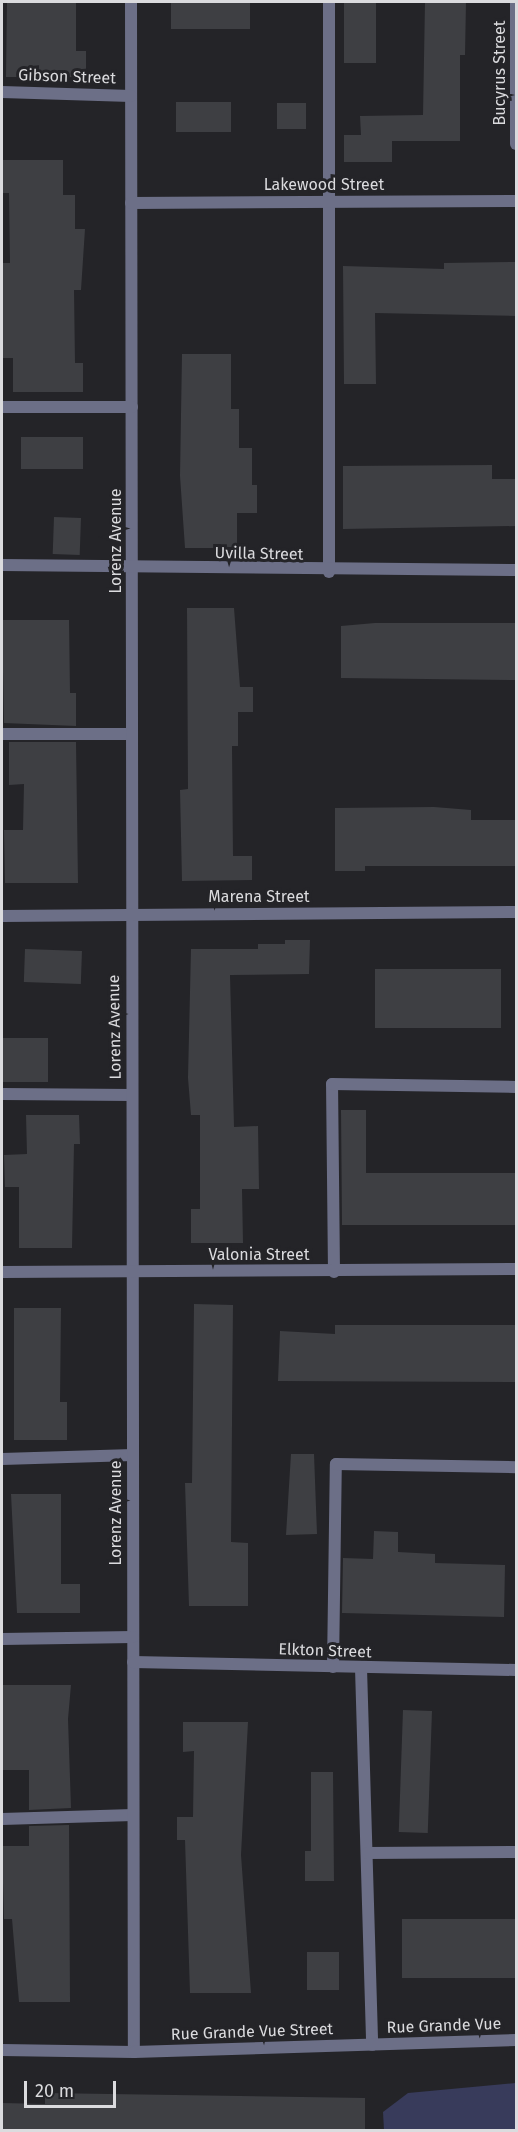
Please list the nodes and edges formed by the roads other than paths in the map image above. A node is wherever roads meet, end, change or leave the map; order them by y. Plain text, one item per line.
1 (131, 2) edge
2 (329, 2) edge
3 (516, 2) edge
4 (2, 92) edge
5 (131, 96) junction
6 (516, 144) edge
7 (516, 201) edge
8 (329, 202) junction
9 (131, 203) junction
10 (2, 407) edge
11 (132, 407) junction
12 (2, 565) edge
13 (132, 568) junction
14 (516, 570) edge
15 (329, 572) junction
16 (2, 734) edge
17 (132, 734) junction
18 (516, 912) edge
19 (131, 914) junction
20 (2, 916) edge
21 (516, 1087) edge
22 (2, 1094) edge
23 (132, 1095) junction
24 (516, 1269) edge
25 (2, 1272) edge
26 (133, 1272) junction
27 (333, 1272) junction
28 (133, 1455) junction
29 (2, 1460) edge
30 (516, 1467) edge
31 (133, 1637) junction
32 (2, 1639) edge
33 (133, 1662) junction
34 (333, 1667) junction
35 (361, 1668) junction
36 (516, 1670) edge
37 (133, 1815) junction
38 (2, 1819) edge
39 (367, 1852) junction
40 (516, 1852) edge
41 (516, 2040) edge
42 (372, 2045) junction
43 (2, 2050) edge
44 (134, 2052) junction

1 - 5 street, Lorenz Avenue
2 - 8 street
3 - 6 street, Bucyrus Street
4 - 5 street, Gibson Street
5 - 9 street, Lorenz Avenue
7 - 8 street, Lakewood Street
8 - 9 street, Lakewood Street
8 - 15 street
9 - 11 street, Lorenz Avenue
10 - 11 street
11 - 13 street, Lorenz Avenue
12 - 13 street, Uvilla Street
13 - 15 street, Uvilla Street
13 - 17 street, Lorenz Avenue
14 - 15 street, Uvilla Street
16 - 17 street
17 - 19 street, Lorenz Avenue
18 - 19 street, Marena Street
19 - 20 street, Marena Street
19 - 23 street, Lorenz Avenue
21 - 27 street
22 - 23 street
23 - 26 street, Lorenz Avenue
24 - 27 street, Valonia Street
25 - 26 street, Valonia Street
26 - 27 street, Valonia Street
26 - 28 street, Lorenz Avenue
28 - 29 street
28 - 31 street, Lorenz Avenue
30 - 34 street
31 - 32 street
31 - 33 street, Lorenz Avenue
33 - 34 street, Elkton Street
33 - 37 street, Lorenz Avenue
34 - 35 street, Elkton Street
35 - 36 street, Elkton Street
35 - 39 street
37 - 38 street
37 - 44 street, Lorenz Avenue
39 - 40 street
39 - 42 street
41 - 42 street, Rue Grande Vue
42 - 44 street, Rue Grande Vue Street
43 - 44 street

